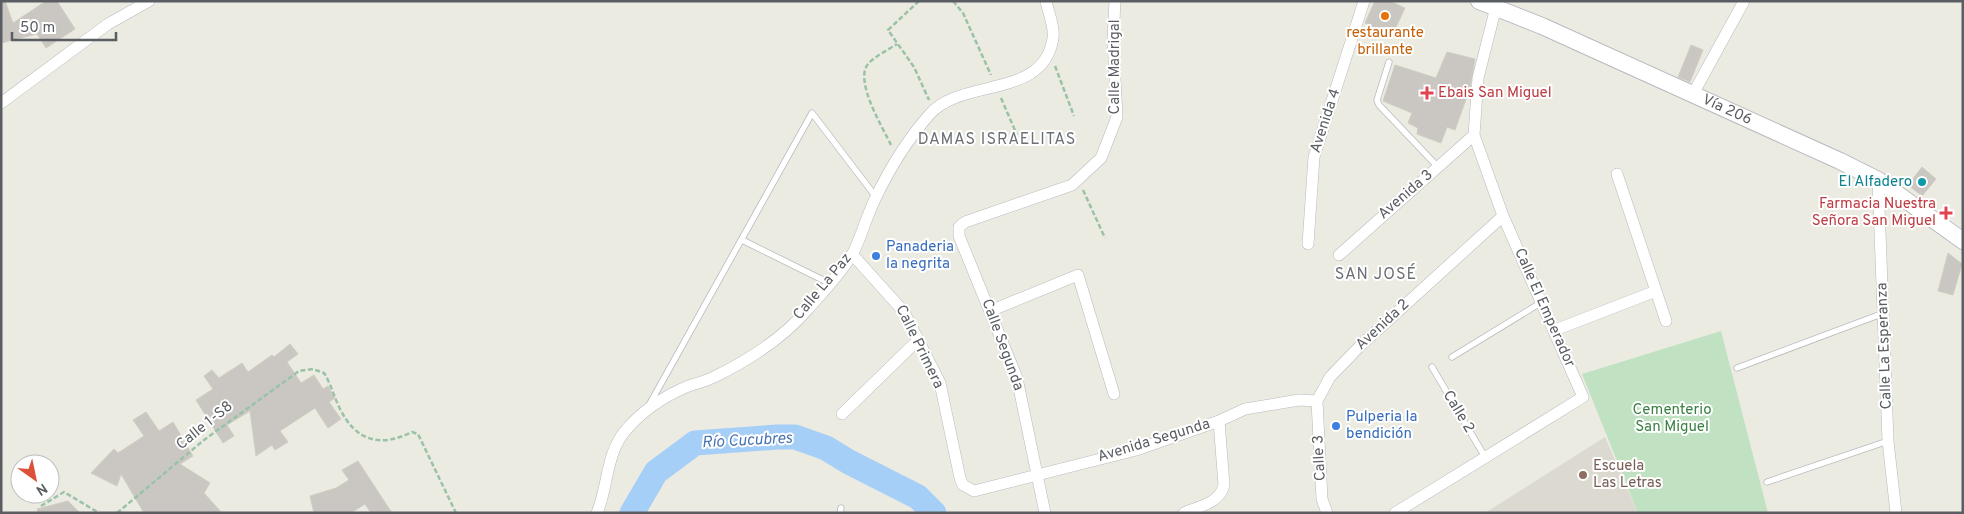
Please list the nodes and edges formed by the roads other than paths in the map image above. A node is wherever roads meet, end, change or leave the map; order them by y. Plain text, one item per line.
1 (149, 1) edge
2 (1046, 1) edge
3 (1115, 1) edge
4 (1364, 1) edge
5 (1478, 1) edge
6 (1744, 1) edge
7 (1496, 7) junction
8 (1390, 62) dead end
9 (1693, 94) junction
10 (1, 103) edge
11 (1474, 135) junction
12 (1438, 167) junction
13 (1617, 174) dead end
14 (1878, 180) junction
15 (876, 197) junction
16 (1503, 216) junction
17 (965, 222) joint
18 (742, 240) junction
19 (1963, 241) edge
20 (1308, 244) dead end
21 (852, 254) junction
22 (1339, 254) dead end
23 (829, 283) junction
24 (1656, 291) junction
25 (1542, 302) junction
26 (990, 310) junction
27 (1884, 314) junction
28 (1666, 321) dead end
29 (1555, 330) junction
30 (918, 340) junction
31 (1452, 357) dead end
32 (1432, 367) dead end
33 (1737, 368) dead end
34 (1114, 394) dead end
35 (1317, 401) junction
36 (646, 411) junction
37 (842, 414) dead end
38 (1219, 421) junction
39 (1888, 441) junction
40 (1485, 457) junction
41 (1035, 474) junction
42 (1767, 482) dead end
43 (963, 485) joint
44 (597, 513) edge
45 (1045, 513) edge
46 (1184, 513) edge
47 (1327, 513) edge
48 (1395, 513) edge
49 (1896, 513) edge

1 - 10 street
2 - 15 street, Calle La Paz
3 - 17 street, Calle Madrigal
4 - 20 street, Avenida 4
5 - 7 main road, Vía 206
6 - 9 street
7 - 9 main road, Vía 206
7 - 11 street, Calle El Emperador
8 - 12 lane
9 - 14 main road, Vía 206
11 - 12 street, Avenida 3
11 - 16 street, Calle El Emperador
12 - 22 street, Avenida 3
13 - 24 street
14 - 19 main road, Vía 206
14 - 27 street, Calle La Esperanza
15 - 18 lane
15 - 21 street, Calle La Paz
16 - 25 street, Calle El Emperador
16 - 35 street, Avenida 2
17 - 26 street, Calle Segunda
18 - 23 lane
18 - 36 lane
21 - 23 street, Calle La Paz
21 - 30 street, Calle Primera
23 - 36 street, Calle La Paz
24 - 28 street
24 - 29 street
25 - 29 street, Calle El Emperador
25 - 31 lane
26 - 34 street
26 - 41 street, Calle Segunda
27 - 33 lane
27 - 39 street, Calle La Esperanza
29 - 40 street, Calle El Emperador
30 - 37 street
30 - 43 street, Calle Primera
32 - 40 lane, Calle 2
35 - 38 street, Avenida Segunda
35 - 47 street, Calle 3
36 - 44 street, Calle La Paz
38 - 41 street, Avenida Segunda
38 - 46 street
39 - 42 lane
39 - 49 street, Calle La Esperanza
40 - 48 street, Calle El Emperador
41 - 43 street, Avenida Segunda
41 - 45 street, Calle Segunda

